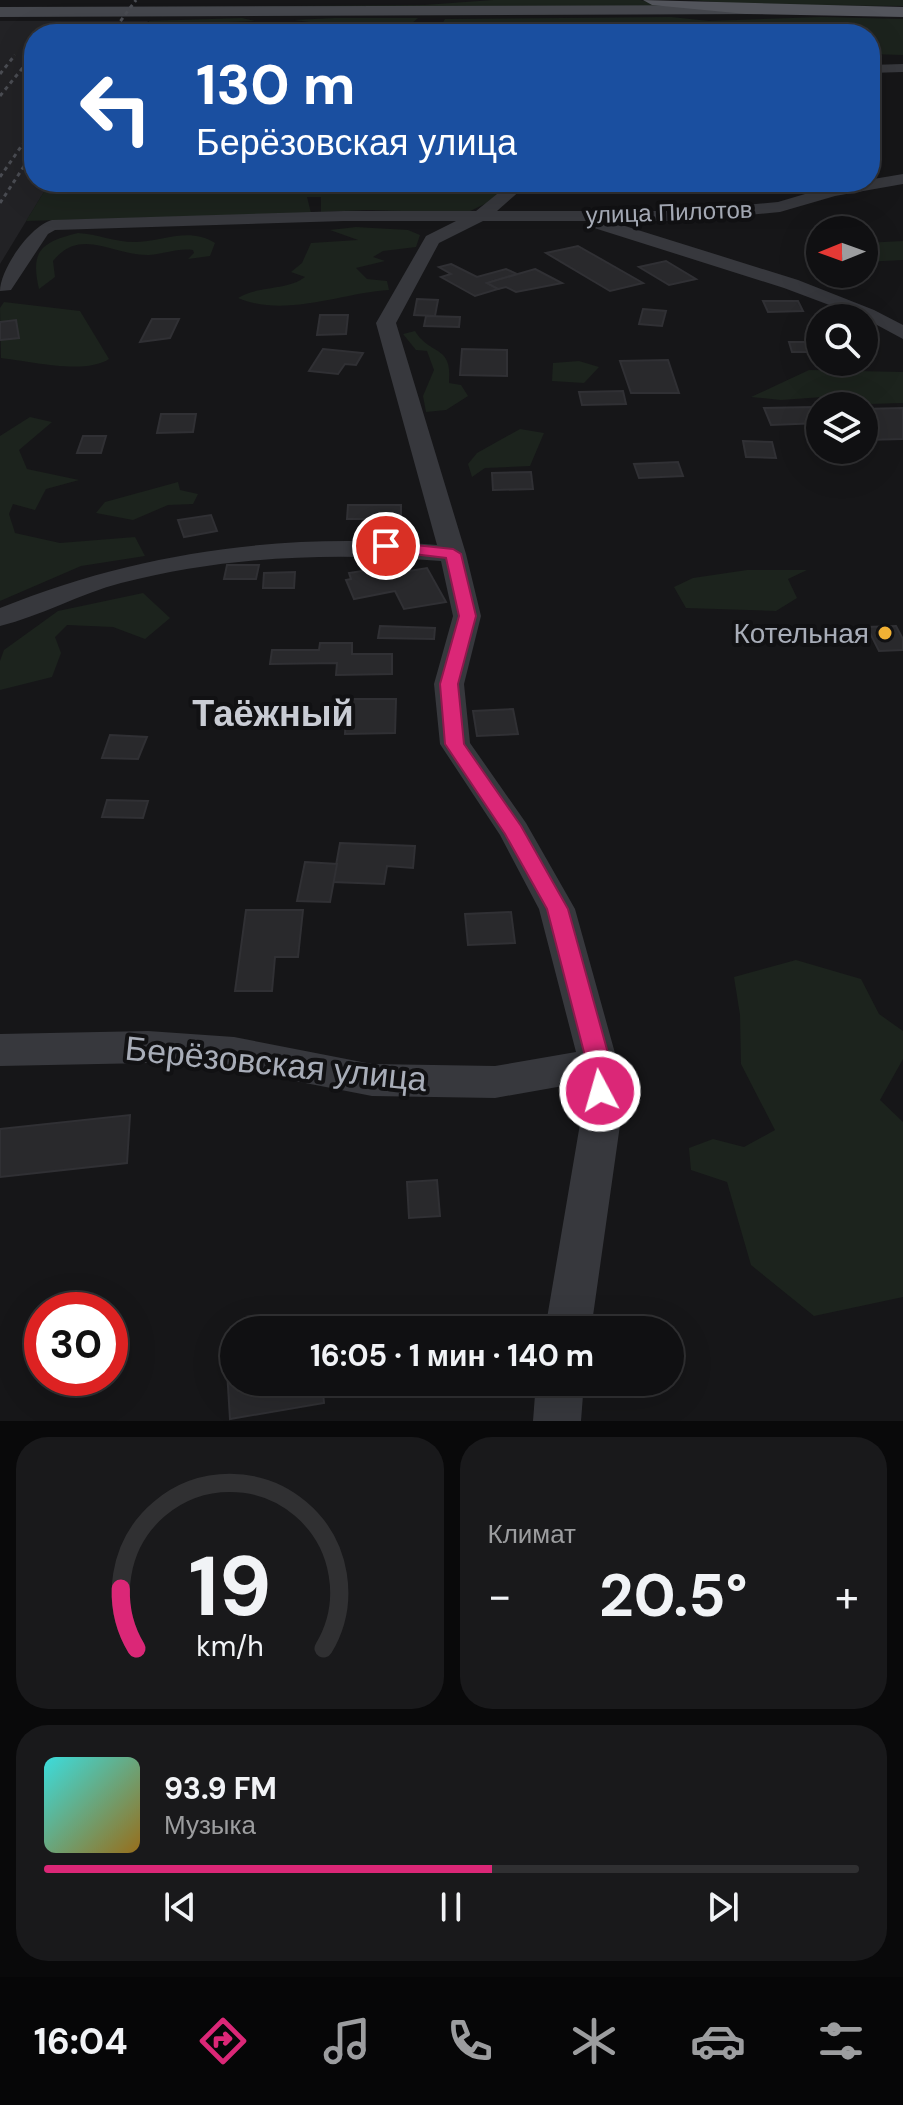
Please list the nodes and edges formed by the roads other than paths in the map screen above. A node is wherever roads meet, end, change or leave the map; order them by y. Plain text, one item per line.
1 (465, 0) edge
2 (652, 0) edge
3 (0, 6) edge
4 (799, 10) junction
5 (0, 12) edge
6 (903, 12) edge
7 (903, 68) edge
8 (880, 69) edge
9 (903, 179) edge
10 (880, 183) edge
11 (510, 192) edge
12 (829, 192) edge
13 (480, 216) junction
14 (577, 216) junction
15 (4, 286) dead end
16 (903, 333) edge
17 (453, 554) junction
18 (0, 618) edge
19 (0, 1050) edge
20 (599, 1064) junction
21 (570, 1316) edge
22 (559, 1396) edge
23 (557, 1421) edge

1 - 3 main road
2 - 4 main road
4 - 5 main road
4 - 6 main road
7 - 8 street
9 - 10 street, улица Пилотов
11 - 13 street, улица Пилотов
12 - 14 street, улица Пилотов
13 - 14 street, улица Пилотов
13 - 15 street
13 - 17 street, улица Пилотов
14 - 16 street
17 - 18 street
17 - 20 street, улица Пилотов
19 - 20 street, Берёзовская улица
20 - 21 street, улица Пилотов
22 - 23 street

